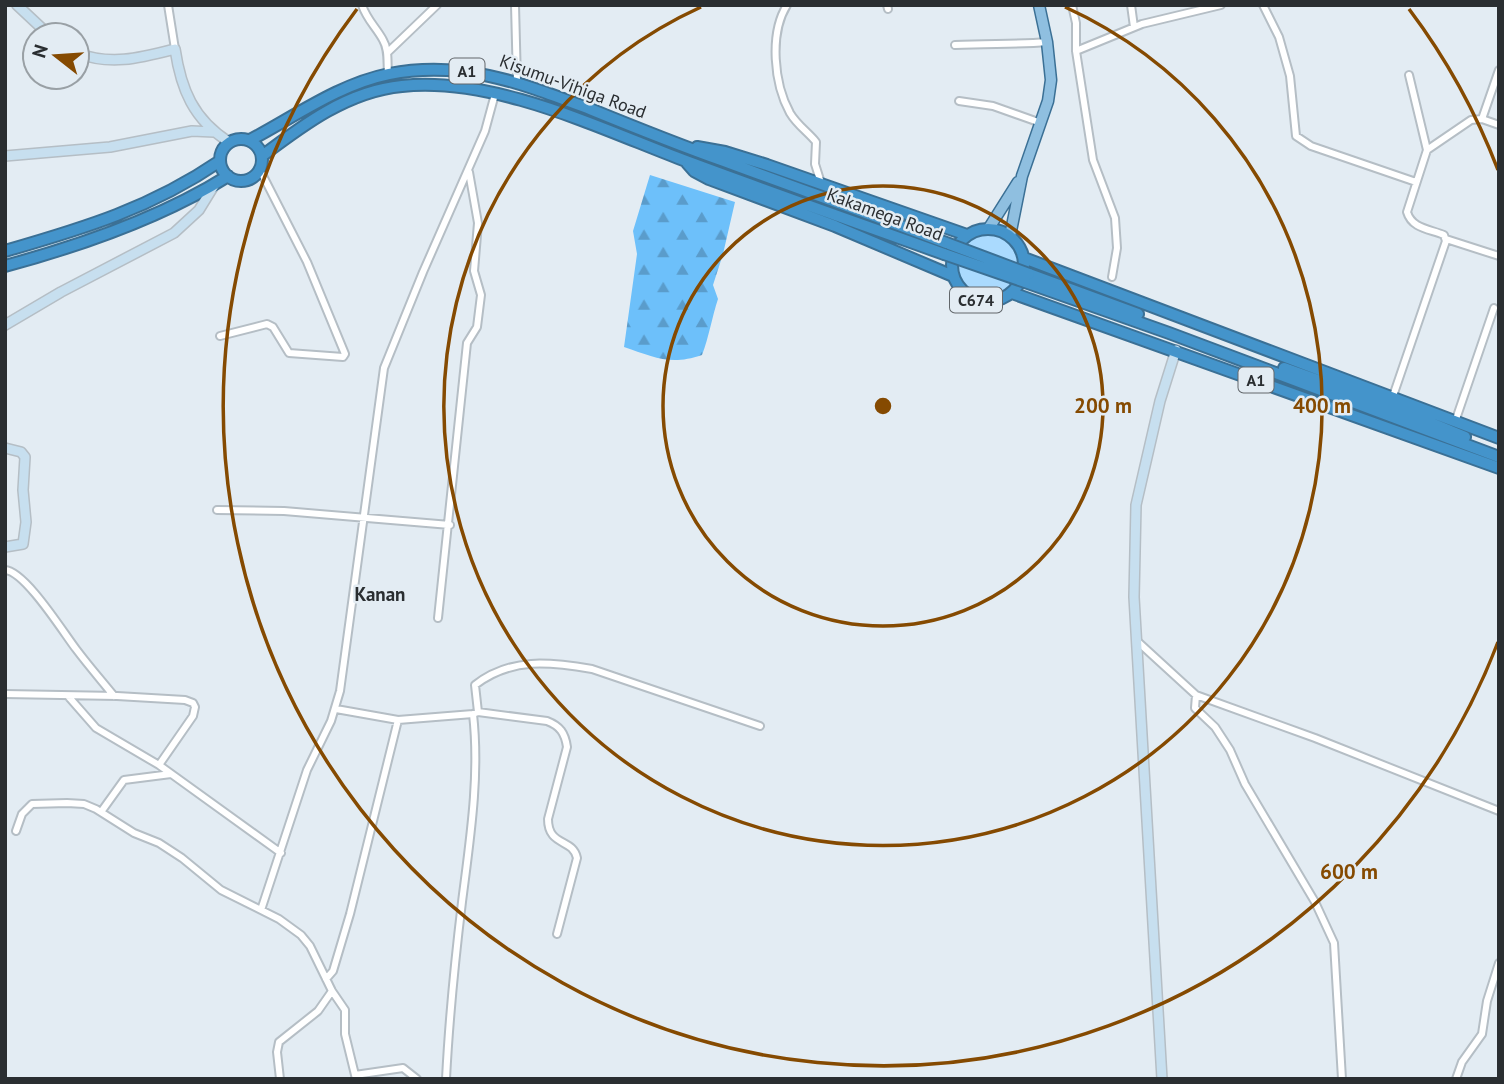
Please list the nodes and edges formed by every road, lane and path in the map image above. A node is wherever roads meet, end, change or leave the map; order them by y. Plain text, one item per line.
1 (17, 5) edge
2 (168, 5) edge
3 (362, 5) edge
4 (436, 5) edge
5 (515, 5) edge
6 (787, 5) edge
7 (1039, 5) edge
8 (1072, 5) edge
9 (1131, 5) edge
10 (1180, 5) edge
11 (1221, 5) edge
12 (1263, 5) edge
13 (29, 10) edge
14 (1182, 14) junction
15 (1134, 27) junction
16 (1047, 42) junction
17 (955, 45) dead end
18 (175, 49) junction
19 (1076, 51) junction
20 (388, 52) junction
21 (91, 58) edge
22 (1499, 70) edge
23 (388, 74) junction
24 (1409, 75) dead end
25 (517, 82) junction
26 (495, 94) junction
27 (959, 101) dead end
28 (1482, 119) junction
29 (1041, 123) junction
30 (1499, 125) edge
31 (214, 132) junction
32 (250, 140) junction
33 (229, 142) junction
34 (687, 147) junction
35 (1427, 150) junction
36 (5, 156) edge
37 (262, 156) junction
38 (685, 160) junction
39 (220, 162) junction
40 (260, 170) junction
41 (469, 170) junction
42 (228, 176) junction
43 (1023, 176) junction
44 (1416, 182) junction
45 (215, 184) junction
46 (821, 185) junction
47 (989, 228) junction
48 (967, 235) junction
49 (1010, 236) junction
50 (1446, 239) junction
51 (5, 251) edge
52 (1499, 256) edge
53 (1024, 258) junction
54 (5, 266) edge
55 (953, 276) junction
56 (1112, 276) dead end
57 (1012, 293) junction
58 (1494, 308) dead end
59 (5, 325) edge
60 (220, 337) dead end
61 (1176, 350) junction
62 (1392, 399) junction
63 (1455, 422) junction
64 (1498, 446) edge
65 (5, 448) edge
66 (1469, 458) junction
67 (1499, 468) edge
68 (1499, 474) edge
69 (217, 510) dead end
70 (362, 518) junction
71 (450, 525) junction
72 (5, 547) edge
73 (5, 570) edge
74 (438, 618) dead end
75 (1136, 640) junction
76 (5, 694) edge
77 (1196, 695) junction
78 (68, 696) junction
79 (114, 696) junction
80 (336, 709) junction
81 (475, 713) junction
82 (398, 720) junction
83 (760, 726) dead end
84 (159, 765) junction
85 (172, 774) junction
86 (1499, 811) edge
87 (101, 812) junction
88 (16, 831) dead end
89 (281, 853) junction
90 (261, 910) junction
91 (557, 934) dead end
92 (1499, 963) edge
93 (326, 979) junction
94 (331, 991) junction
95 (355, 1077) edge
96 (280, 1079) edge
97 (418, 1079) edge
98 (446, 1079) edge
99 (1162, 1079) edge
100 (1342, 1079) edge
101 (1456, 1079) edge

1 - 13 street
2 - 18 street
3 - 20 street
4 - 20 street
5 - 25 street
6 - 46 street
7 - 16 main road
8 - 19 street
9 - 15 street
10 - 14 street
11 - 14 street
12 - 44 street
14 - 15 street
15 - 19 street
16 - 17 street
16 - 29 main road
18 - 21 street
18 - 31 street
19 - 56 street
20 - 23 street
22 - 28 street
23 - 25 highway, Kisumu-Vihiga Road / A1
23 - 32 highway, Kisumu-Vihiga Road / A1
24 - 35 street
25 - 34 highway, Kisumu-Vihiga Road / A1
26 - 37 highway, Kakamega Road / A1
26 - 38 highway, Kakamega Road / A1
26 - 41 street
27 - 29 street
28 - 30 street
28 - 35 street
29 - 43 main road
31 - 33 street
31 - 36 street
32 - 33 highway, A1
32 - 37 highway
33 - 39 highway
34 - 46 highway, A1
34 - 64 highway, A1, bridge
35 - 44 street
37 - 40 highway
38 - 55 highway, A1
38 - 64 highway, Kakamega Road / A1, bridge
39 - 42 highway
39 - 51 highway
40 - 42 highway
40 - 60 street
41 - 70 street
41 - 71 street
42 - 45 highway
43 - 47 main road
43 - 49 main road
44 - 50 street
45 - 54 highway
45 - 59 street
46 - 48 highway, A1
47 - 48 highway
47 - 49 highway
48 - 55 highway, C674
49 - 53 highway
50 - 52 street
50 - 62 street
53 - 57 highway, C674
53 - 62 highway, A1
55 - 57 highway, C674
57 - 61 highway, A1
58 - 63 street
61 - 66 highway, A1
61 - 75 street
62 - 63 highway, A1
63 - 64 highway, A1
65 - 72 street
66 - 67 highway, A1
66 - 68 street
69 - 70 street
70 - 71 street
70 - 80 street
71 - 74 street
73 - 79 street
75 - 77 street
75 - 99 street
76 - 78 street
77 - 86 street
77 - 100 street
78 - 79 street
78 - 84 street
79 - 84 street
80 - 82 street
80 - 89 street
81 - 82 street
81 - 83 street
81 - 91 street
81 - 98 street
82 - 93 street
84 - 85 street
85 - 87 street
85 - 89 street
87 - 88 street
87 - 90 street
89 - 90 street
90 - 93 street
92 - 101 street
93 - 94 street
94 - 95 street
94 - 96 street
95 - 97 street

